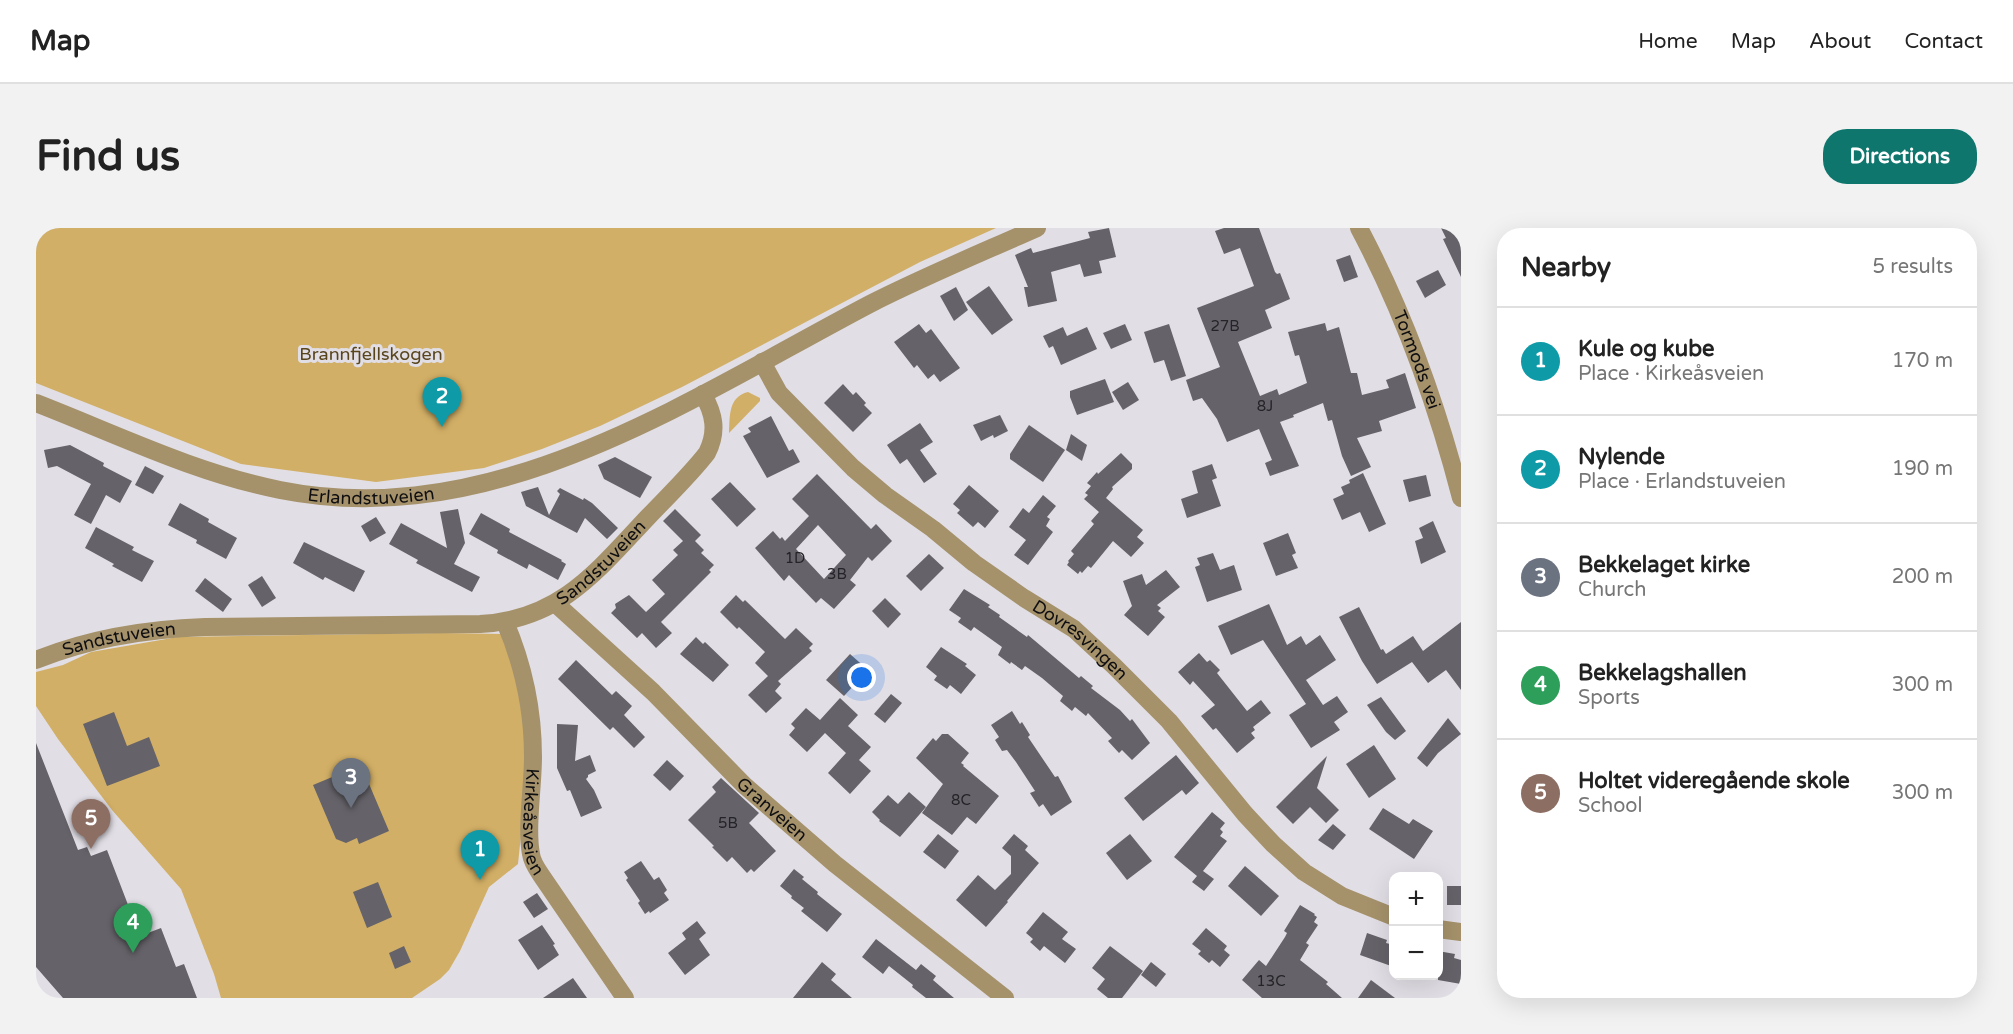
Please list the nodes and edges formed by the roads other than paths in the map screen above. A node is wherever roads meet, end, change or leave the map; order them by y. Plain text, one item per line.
1 (1037, 228) edge
2 (1359, 228) edge
3 (762, 362) junction
4 (703, 394) junction
5 (36, 403) edge
6 (1461, 498) edge
7 (556, 604) junction
8 (505, 622) junction
9 (36, 660) edge
10 (1389, 915) edge
11 (1443, 930) edge
12 (1461, 932) edge
13 (1000, 996) edge
14 (625, 998) edge

1 - 3 street
2 - 6 street, Tormods vei
3 - 4 street
3 - 10 street, Dovresvingen
4 - 5 street, Erlandstuveien
4 - 7 street, Sandstuveien
7 - 8 street, Sandstuveien
7 - 13 street, Granveien
8 - 9 street, Sandstuveien
8 - 14 street, Kirkeåsveien
11 - 12 street

